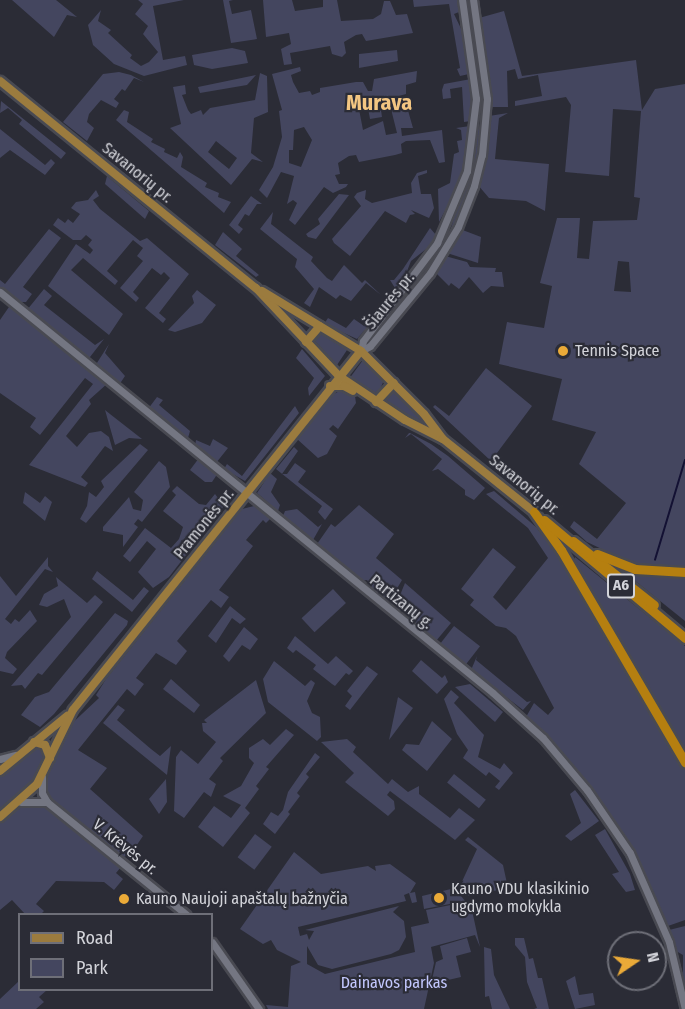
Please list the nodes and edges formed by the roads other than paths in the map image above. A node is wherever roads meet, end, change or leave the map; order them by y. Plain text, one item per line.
1 (462, 0) edge
2 (473, 0) edge
3 (0, 81) edge
4 (476, 99) junction
5 (487, 99) junction
6 (475, 123) junction
7 (486, 124) junction
8 (444, 231) junction
9 (450, 242) junction
10 (256, 288) junction
11 (0, 292) edge
12 (391, 304) junction
13 (395, 315) junction
14 (320, 326) junction
15 (306, 342) junction
16 (361, 351) junction
17 (339, 376) junction
18 (394, 383) junction
19 (330, 386) junction
20 (380, 404) junction
21 (442, 439) junction
22 (246, 493) junction
23 (534, 512) junction
24 (559, 532) junction
25 (584, 548) junction
26 (685, 572) edge
27 (685, 630) edge
28 (685, 638) edge
29 (69, 715) junction
30 (34, 742) junction
31 (15, 755) junction
32 (50, 758) junction
33 (0, 759) edge
34 (685, 762) edge
35 (0, 771) edge
36 (43, 774) junction
37 (21, 802) junction
38 (47, 802) junction
39 (1, 817) edge
40 (184, 913) edge
41 (213, 943) edge
42 (259, 1009) edge
43 (685, 1009) edge

1 - 4 main road, Šiaurės pr.
2 - 5 main road, Šiaurės pr.
3 - 10 main road, Savanorių pr. / A6
4 - 5 main road
4 - 6 main road, Šiaurės pr.
5 - 7 main road, Šiaurės pr.
6 - 7 main road
6 - 8 main road, Šiaurės pr.
7 - 9 main road, Šiaurės pr.
8 - 9 main road
8 - 12 main road, Šiaurės pr.
9 - 13 main road, Šiaurės pr.
10 - 14 main road, Savanorių pr. / A6
10 - 15 main road, Savanorių pr. / A6
11 - 22 main road, Partizanų g.
12 - 13 main road
12 - 16 main road, Šiaurės pr.
13 - 16 main road, Šiaurės pr.
14 - 15 main road
14 - 16 main road, Savanorių pr. / A6
15 - 17 main road, Savanorių pr. / A6
16 - 17 main road, Pramonės pr.
16 - 18 main road, Savanorių pr. / A6
17 - 19 main road, Pramonės pr.
17 - 20 main road, Savanorių pr. / A6
18 - 20 main road
18 - 21 main road, Savanorių pr. / A6
19 - 20 main road
19 - 22 main road, Pramonės pr.
20 - 21 main road, Savanorių pr. / A6
21 - 23 main road, Savanorių pr. / A6
22 - 29 main road, Pramonės pr.
22 - 43 main road, Partizanų g.
23 - 24 highway, Savanorių pr. / A6
23 - 34 highway
24 - 25 highway, Savanorių pr. / A6
24 - 28 highway, Savanorių pr. / A6
25 - 26 highway
25 - 27 highway, Savanorių pr. / A6
29 - 30 main road, Pramonės pr.
29 - 32 main road, Pramonės pr.
30 - 31 main road, Pramonės pr.
30 - 32 main road
31 - 33 main road
31 - 35 main road, Pramonės pr.
32 - 36 main road, Pramonės pr.
36 - 37 main road, Pramonės pr.
36 - 38 main road
37 - 38 main road
37 - 39 main road, Pramonės pr.
38 - 40 main road, V. Krėvės pr.
41 - 42 main road

